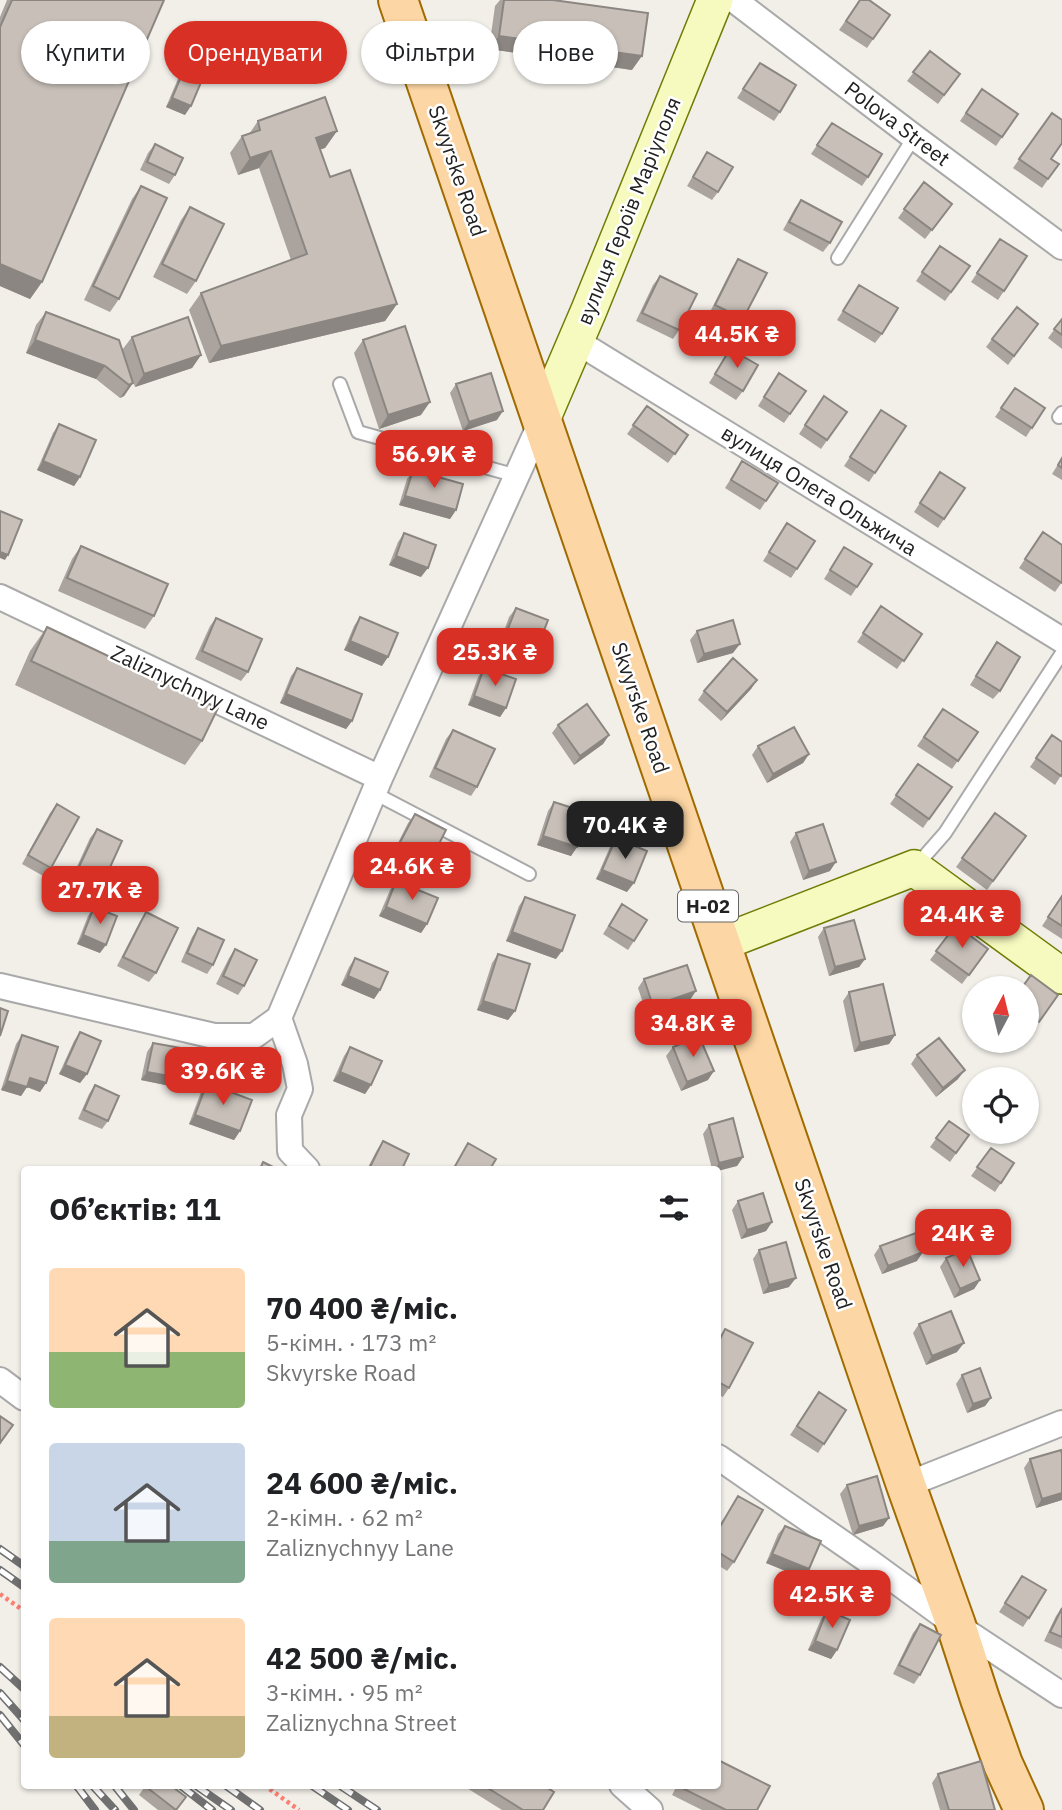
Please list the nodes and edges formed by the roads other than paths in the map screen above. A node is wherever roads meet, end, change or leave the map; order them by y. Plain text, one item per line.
1 (398, 0) edge
2 (715, 0) edge
3 (734, 0) edge
4 (914, 137) junction
5 (1062, 247) edge
6 (838, 258) dead end
7 (576, 341) junction
8 (340, 384) dead end
9 (541, 422) junction
10 (517, 476) junction
11 (0, 597) edge
12 (1062, 640) edge
13 (1062, 653) edge
14 (377, 785) junction
15 (914, 868) junction
16 (529, 874) dead end
17 (721, 943) junction
18 (1062, 976) edge
19 (0, 986) edge
20 (279, 1018) junction
21 (304, 1166) edge
22 (0, 1380) edge
23 (21, 1396) edge
24 (1062, 1423) edge
25 (721, 1459) edge
26 (905, 1485) junction
27 (956, 1625) junction
28 (1062, 1695) edge
29 (626, 1789) edge
30 (650, 1810) edge
31 (1024, 1810) edge

1 - 9 main road, Skvyrske Road / Н-02
2 - 7 street, вулиця Героїв Маріуполя
3 - 4 street, Polova Street
4 - 5 street, Polova Street
4 - 6 lane
7 - 9 street, вулиця Героїв Маріуполя
7 - 12 street, вулиця Олега Ольжича
8 - 10 lane
9 - 10 street
9 - 17 main road, Skvyrske Road / Н-02
10 - 14 street
11 - 14 street, Zaliznychnyy Lane
13 - 15 lane
14 - 16 lane
14 - 20 street
15 - 17 street
15 - 18 street
17 - 26 main road, Skvyrske Road / Н-02
19 - 20 street
20 - 21 street
22 - 23 street
24 - 26 street
25 - 27 street
26 - 27 main road, Skvyrske Road / Н-02
27 - 28 street
27 - 31 main road, Skvyrske Road / Н-02
29 - 30 street

